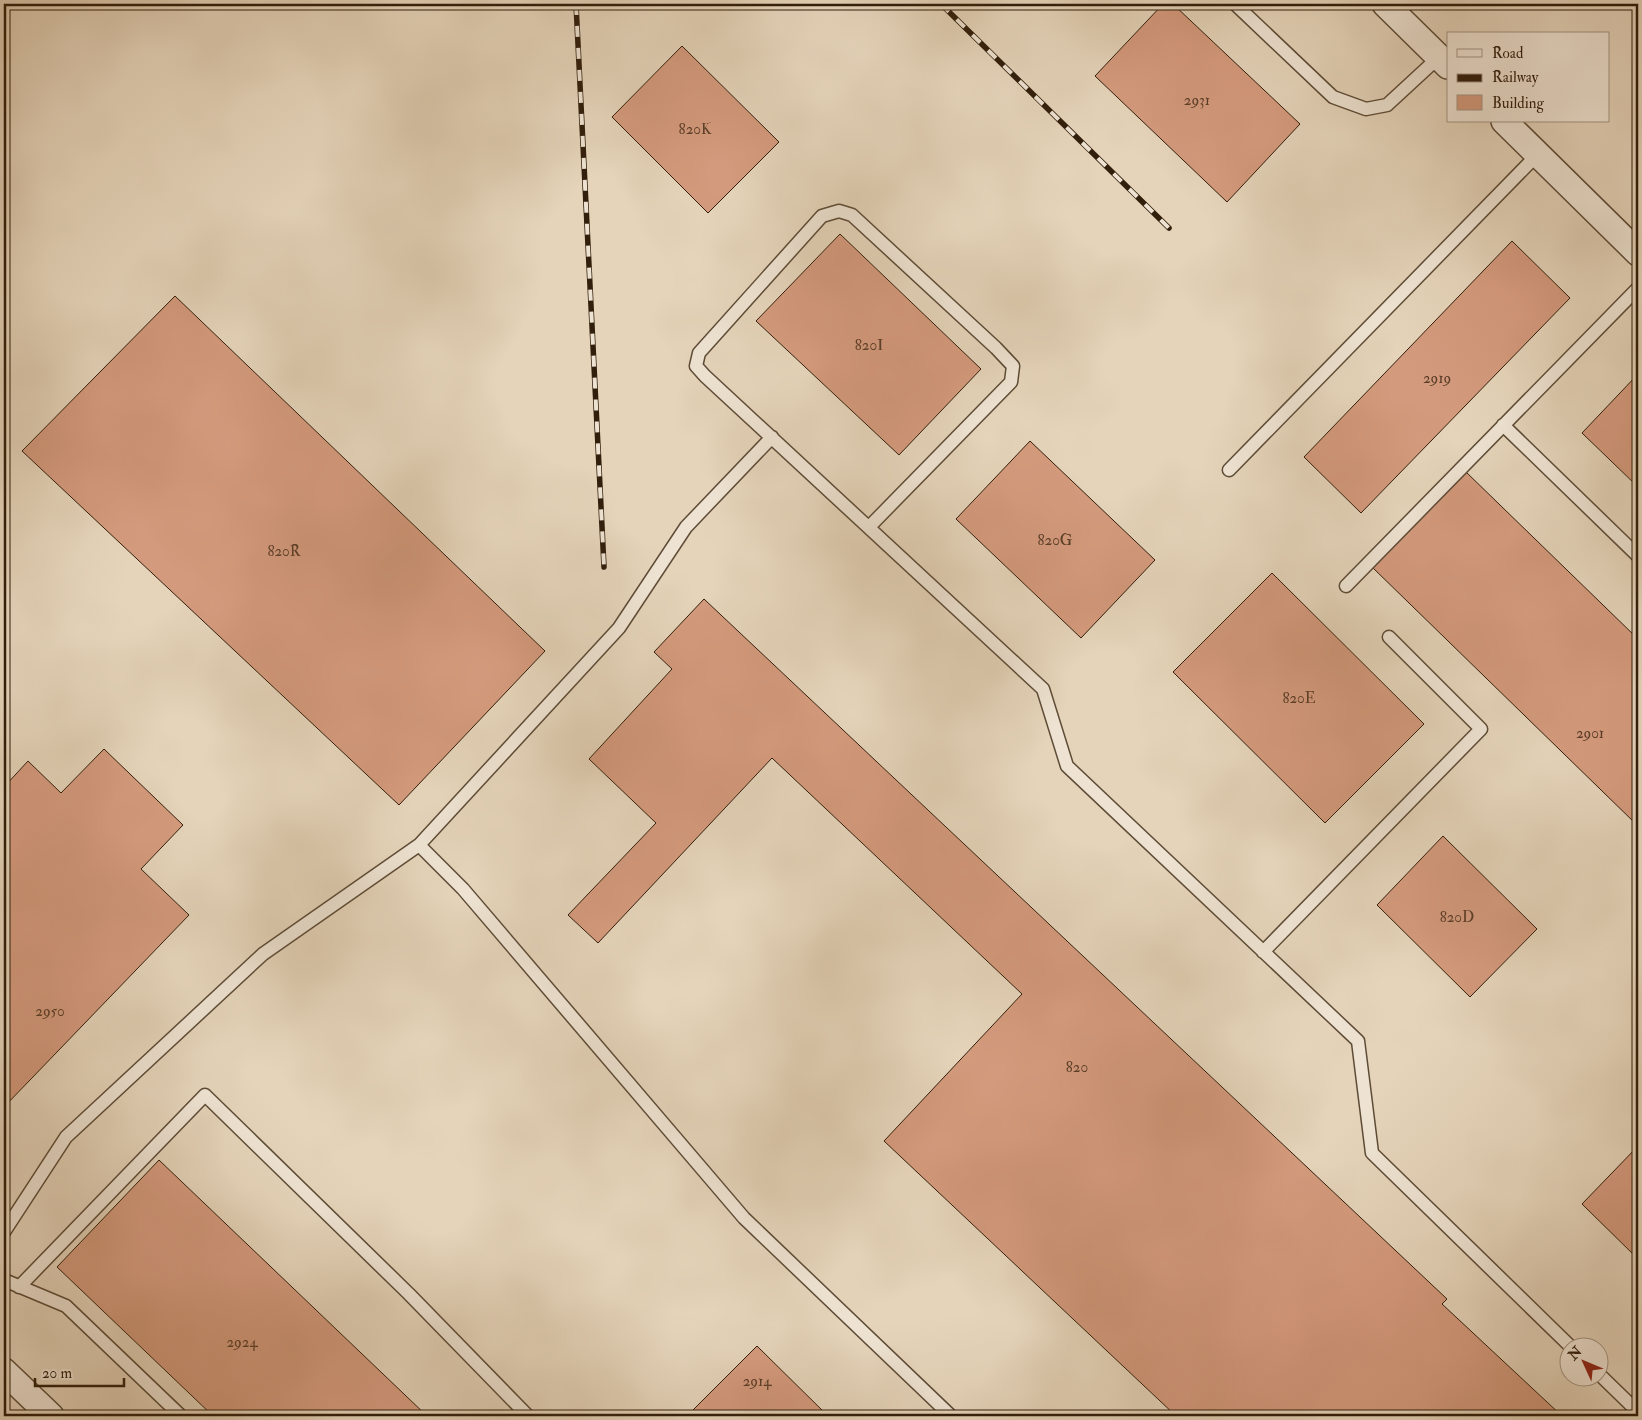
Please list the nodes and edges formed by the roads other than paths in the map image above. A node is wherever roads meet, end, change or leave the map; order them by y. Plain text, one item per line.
1 (1235, 4) edge
2 (1385, 4) edge
3 (1444, 62) edge
4 (1505, 122) edge
5 (1538, 154) junction
6 (1638, 253) edge
7 (1638, 288) edge
8 (1503, 425) junction
9 (772, 437) junction
10 (1229, 470) dead end
11 (869, 527) junction
12 (1638, 556) edge
13 (1346, 586) dead end
14 (1389, 637) dead end
15 (420, 844) junction
16 (1263, 952) junction
17 (4, 1232) edge
18 (4, 1280) edge
19 (19, 1286) junction
20 (1562, 1338) edge
21 (4, 1371) edge
22 (1610, 1386) edge
23 (1636, 1413) edge
24 (52, 1416) edge
25 (180, 1416) edge
26 (528, 1416) edge
27 (951, 1416) edge

1 - 3 lane
2 - 3 street
4 - 5 street
5 - 6 street
5 - 10 lane
7 - 8 lane
8 - 12 lane
8 - 13 lane
9 - 11 lane
9 - 11 lane
9 - 15 lane
11 - 16 lane
14 - 16 lane
15 - 17 lane
15 - 27 lane
16 - 20 lane
18 - 19 lane
19 - 25 lane
19 - 26 lane
21 - 24 street
22 - 23 lane

